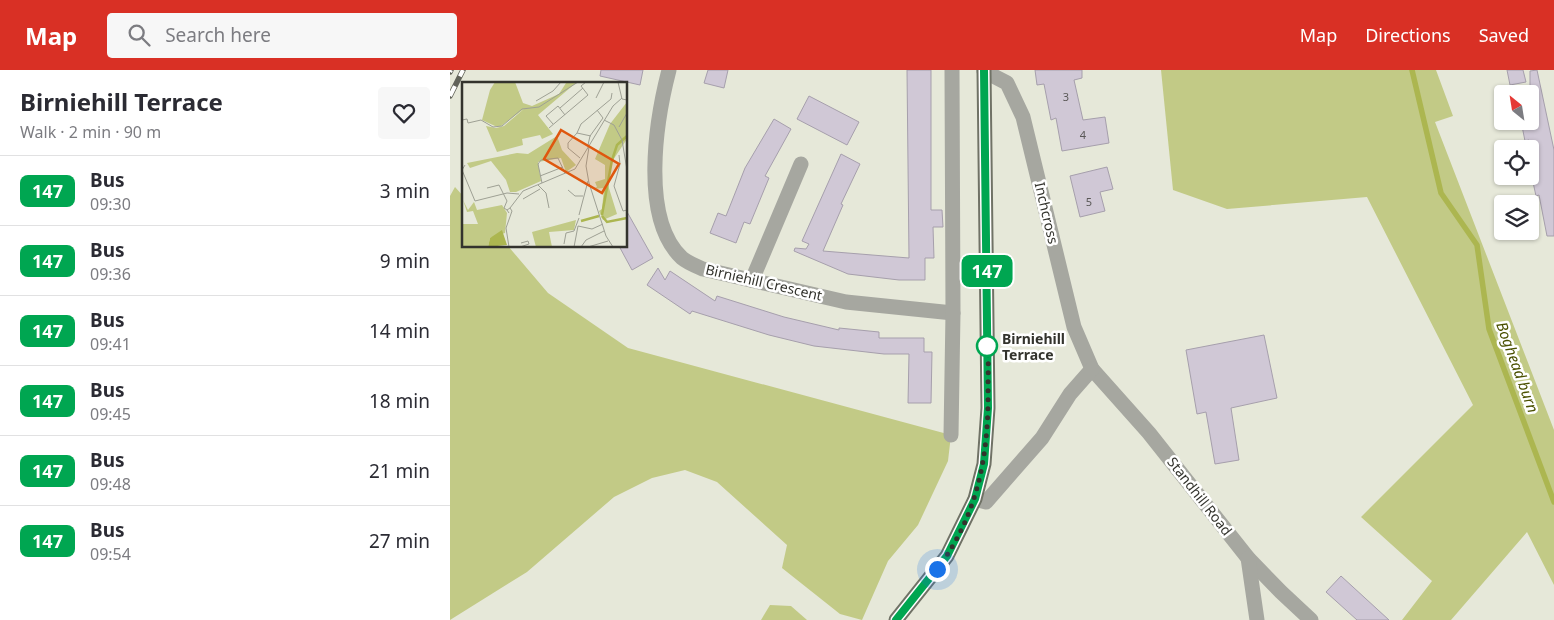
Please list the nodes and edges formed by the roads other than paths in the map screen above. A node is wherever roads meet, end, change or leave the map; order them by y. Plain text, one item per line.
1 (670, 70) edge
2 (952, 70) edge
3 (984, 70) edge
4 (801, 164) dead end
5 (752, 280) junction
6 (953, 313) junction
7 (1092, 369) junction
8 (951, 435) dead end
9 (975, 499) junction
10 (1248, 558) junction
11 (896, 620) edge
12 (1257, 620) edge
13 (1311, 620) edge

1 - 5 street, Birniehill Crescent
2 - 6 street
3 - 7 street, Inchcross
3 - 9 main road
4 - 5 street
5 - 6 street, Birniehill Crescent
6 - 8 street
7 - 9 street
7 - 10 street, Standhill Road
9 - 11 main road
10 - 12 street
10 - 13 street, Standhill Road

